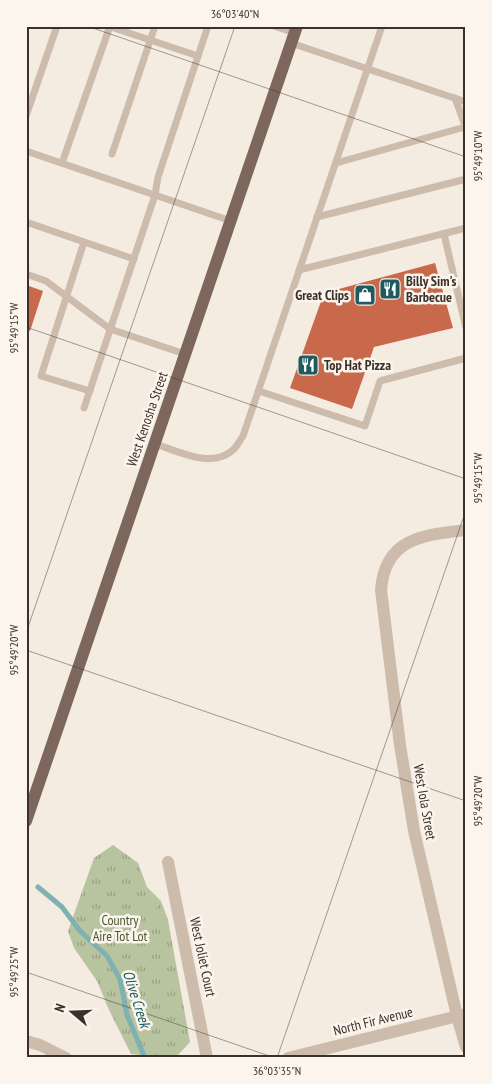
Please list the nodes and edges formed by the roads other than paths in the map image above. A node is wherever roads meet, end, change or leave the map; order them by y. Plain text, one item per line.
1 (57, 26) edge
2 (109, 26) edge
3 (156, 26) edge
4 (208, 26) edge
5 (274, 26) edge
6 (382, 26) edge
7 (294, 34) edge
8 (150, 40) junction
9 (198, 56) junction
10 (367, 68) junction
11 (455, 98) junction
12 (466, 102) edge
13 (26, 116) edge
14 (465, 127) edge
15 (26, 151) edge
16 (112, 154) dead end
17 (62, 163) junction
18 (336, 163) junction
19 (466, 179) edge
20 (155, 195) junction
21 (317, 217) junction
22 (231, 221) junction
23 (26, 222) edge
24 (466, 228) edge
25 (444, 234) junction
26 (84, 242) junction
27 (134, 259) junction
28 (300, 270) junction
29 (26, 274) edge
30 (67, 297) junction
31 (466, 328) edge
32 (110, 329) junction
33 (185, 354) junction
34 (466, 358) edge
35 (90, 391) junction
36 (259, 391) junction
37 (84, 408) dead end
38 (155, 444) junction
39 (466, 530) edge
40 (26, 821) edge
41 (168, 862) dead end
42 (461, 1015) edge
43 (26, 1041) edge
44 (466, 1047) edge
45 (66, 1058) edge
46 (207, 1058) edge
47 (288, 1058) edge

1 - 13 lane
2 - 8 lane
2 - 17 lane
3 - 8 lane
4 - 9 lane
5 - 7 lane
6 - 10 lane
7 - 10 lane
7 - 22 main road, West Kenosha Street
8 - 9 lane
8 - 16 lane
9 - 20 lane
10 - 11 lane
10 - 18 lane
11 - 12 lane
11 - 14 lane
14 - 18 lane
15 - 17 lane
17 - 20 lane
18 - 21 lane
19 - 21 lane
20 - 22 lane
20 - 27 lane
21 - 28 lane
22 - 33 main road, West Kenosha Street
23 - 26 lane
24 - 25 lane
25 - 28 lane
25 - 31 lane
26 - 27 lane
26 - 30 lane
27 - 32 lane
28 - 36 lane
29 - 30 lane
30 - 32 lane
30 - 35 lane
32 - 33 lane
32 - 35 lane
33 - 38 main road, West Kenosha Street
34 - 36 lane
35 - 37 lane
36 - 38 lane
38 - 40 main road, West Kenosha Street
39 - 42 street, West Iola Street
41 - 46 street, West Joliet Court
42 - 44 street, West Iola Street
42 - 47 street, North Fir Avenue
43 - 45 street

